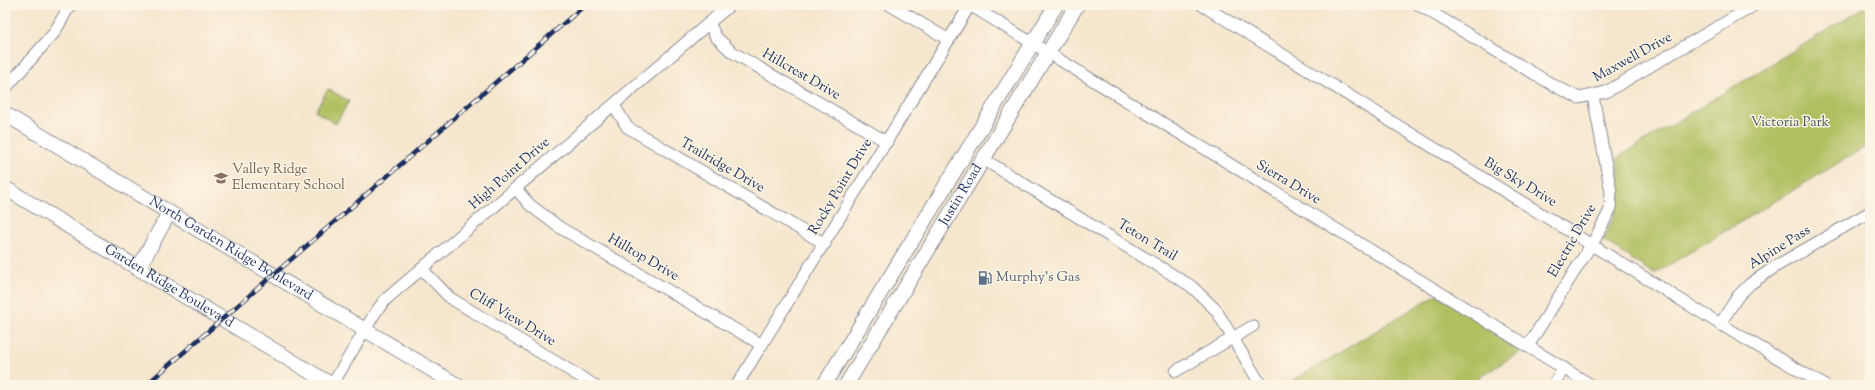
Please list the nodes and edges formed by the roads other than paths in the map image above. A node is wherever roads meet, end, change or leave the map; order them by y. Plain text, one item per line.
1 (70, 5) edge
2 (730, 5) edge
3 (890, 5) edge
4 (970, 5) edge
5 (1056, 5) edge
6 (1077, 5) edge
7 (1202, 5) edge
8 (1419, 5) edge
9 (1754, 5) edge
10 (709, 23) junction
11 (949, 40) junction
12 (1032, 43) junction
13 (1048, 52) junction
14 (5, 89) edge
15 (1593, 96) junction
16 (614, 105) junction
17 (5, 114) edge
18 (886, 142) junction
19 (982, 159) junction
20 (5, 188) edge
21 (516, 189) junction
22 (1870, 212) edge
23 (169, 213) junction
24 (825, 244) junction
25 (1591, 244) junction
26 (138, 268) junction
27 (422, 269) junction
28 (893, 272) junction
29 (910, 281) junction
30 (1720, 324) junction
31 (1253, 326) dead end
32 (365, 330) junction
33 (1233, 338) junction
34 (762, 345) junction
35 (1528, 346) junction
36 (1564, 368) junction
37 (1176, 371) dead end
38 (332, 385) edge
39 (457, 385) edge
40 (594, 385) edge
41 (737, 385) edge
42 (824, 385) edge
43 (846, 385) edge
44 (1261, 385) edge
45 (1553, 385) edge
46 (1591, 385) edge
47 (1824, 385) edge

1 - 14 street
2 - 10 street, High Point Drive
3 - 11 street
4 - 11 street, Rocky Point Drive
4 - 12 street, Sierra Drive
5 - 12 main road, Justin Road
6 - 13 main road, Justin Road
7 - 25 street, Big Sky Drive
8 - 15 street, Maxwell Drive
9 - 15 street, Maxwell Drive
10 - 16 street, High Point Drive
10 - 18 street, Hillcrest Drive
11 - 18 street, Rocky Point Drive
12 - 13 street, Sierra Drive
12 - 28 main road, Justin Road
13 - 19 main road, Justin Road
13 - 35 street, Sierra Drive
15 - 25 street, Electric Drive
16 - 21 street, High Point Drive
16 - 24 street, Trailridge Drive
17 - 23 main road, North Garden Ridge Boulevard
18 - 24 street, Rocky Point Drive
19 - 29 main road, Justin Road
19 - 33 street, Teton Trail
20 - 26 main road, Garden Ridge Boulevard
21 - 27 street, High Point Drive
21 - 34 street, Hilltop Drive
22 - 30 street, Alpine Pass
23 - 26 main road
23 - 32 main road, North Garden Ridge Boulevard
24 - 34 street, Rocky Point Drive
25 - 30 street, Big Sky Drive
25 - 35 street, Electric Drive
26 - 38 main road, Garden Ridge Boulevard
27 - 32 street, High Point Drive
27 - 40 street, Cliff View Drive
28 - 29 main road
28 - 42 main road, Justin Road
29 - 43 main road, Justin Road
30 - 47 street, Big Sky Drive
31 - 33 street
32 - 38 street, High Point Drive
32 - 39 main road, North Garden Ridge Boulevard
33 - 37 street
33 - 44 street, Teton Trail
34 - 41 street, Rocky Point Drive
35 - 36 street, Sierra Drive
36 - 45 street
36 - 46 street, Sierra Drive

